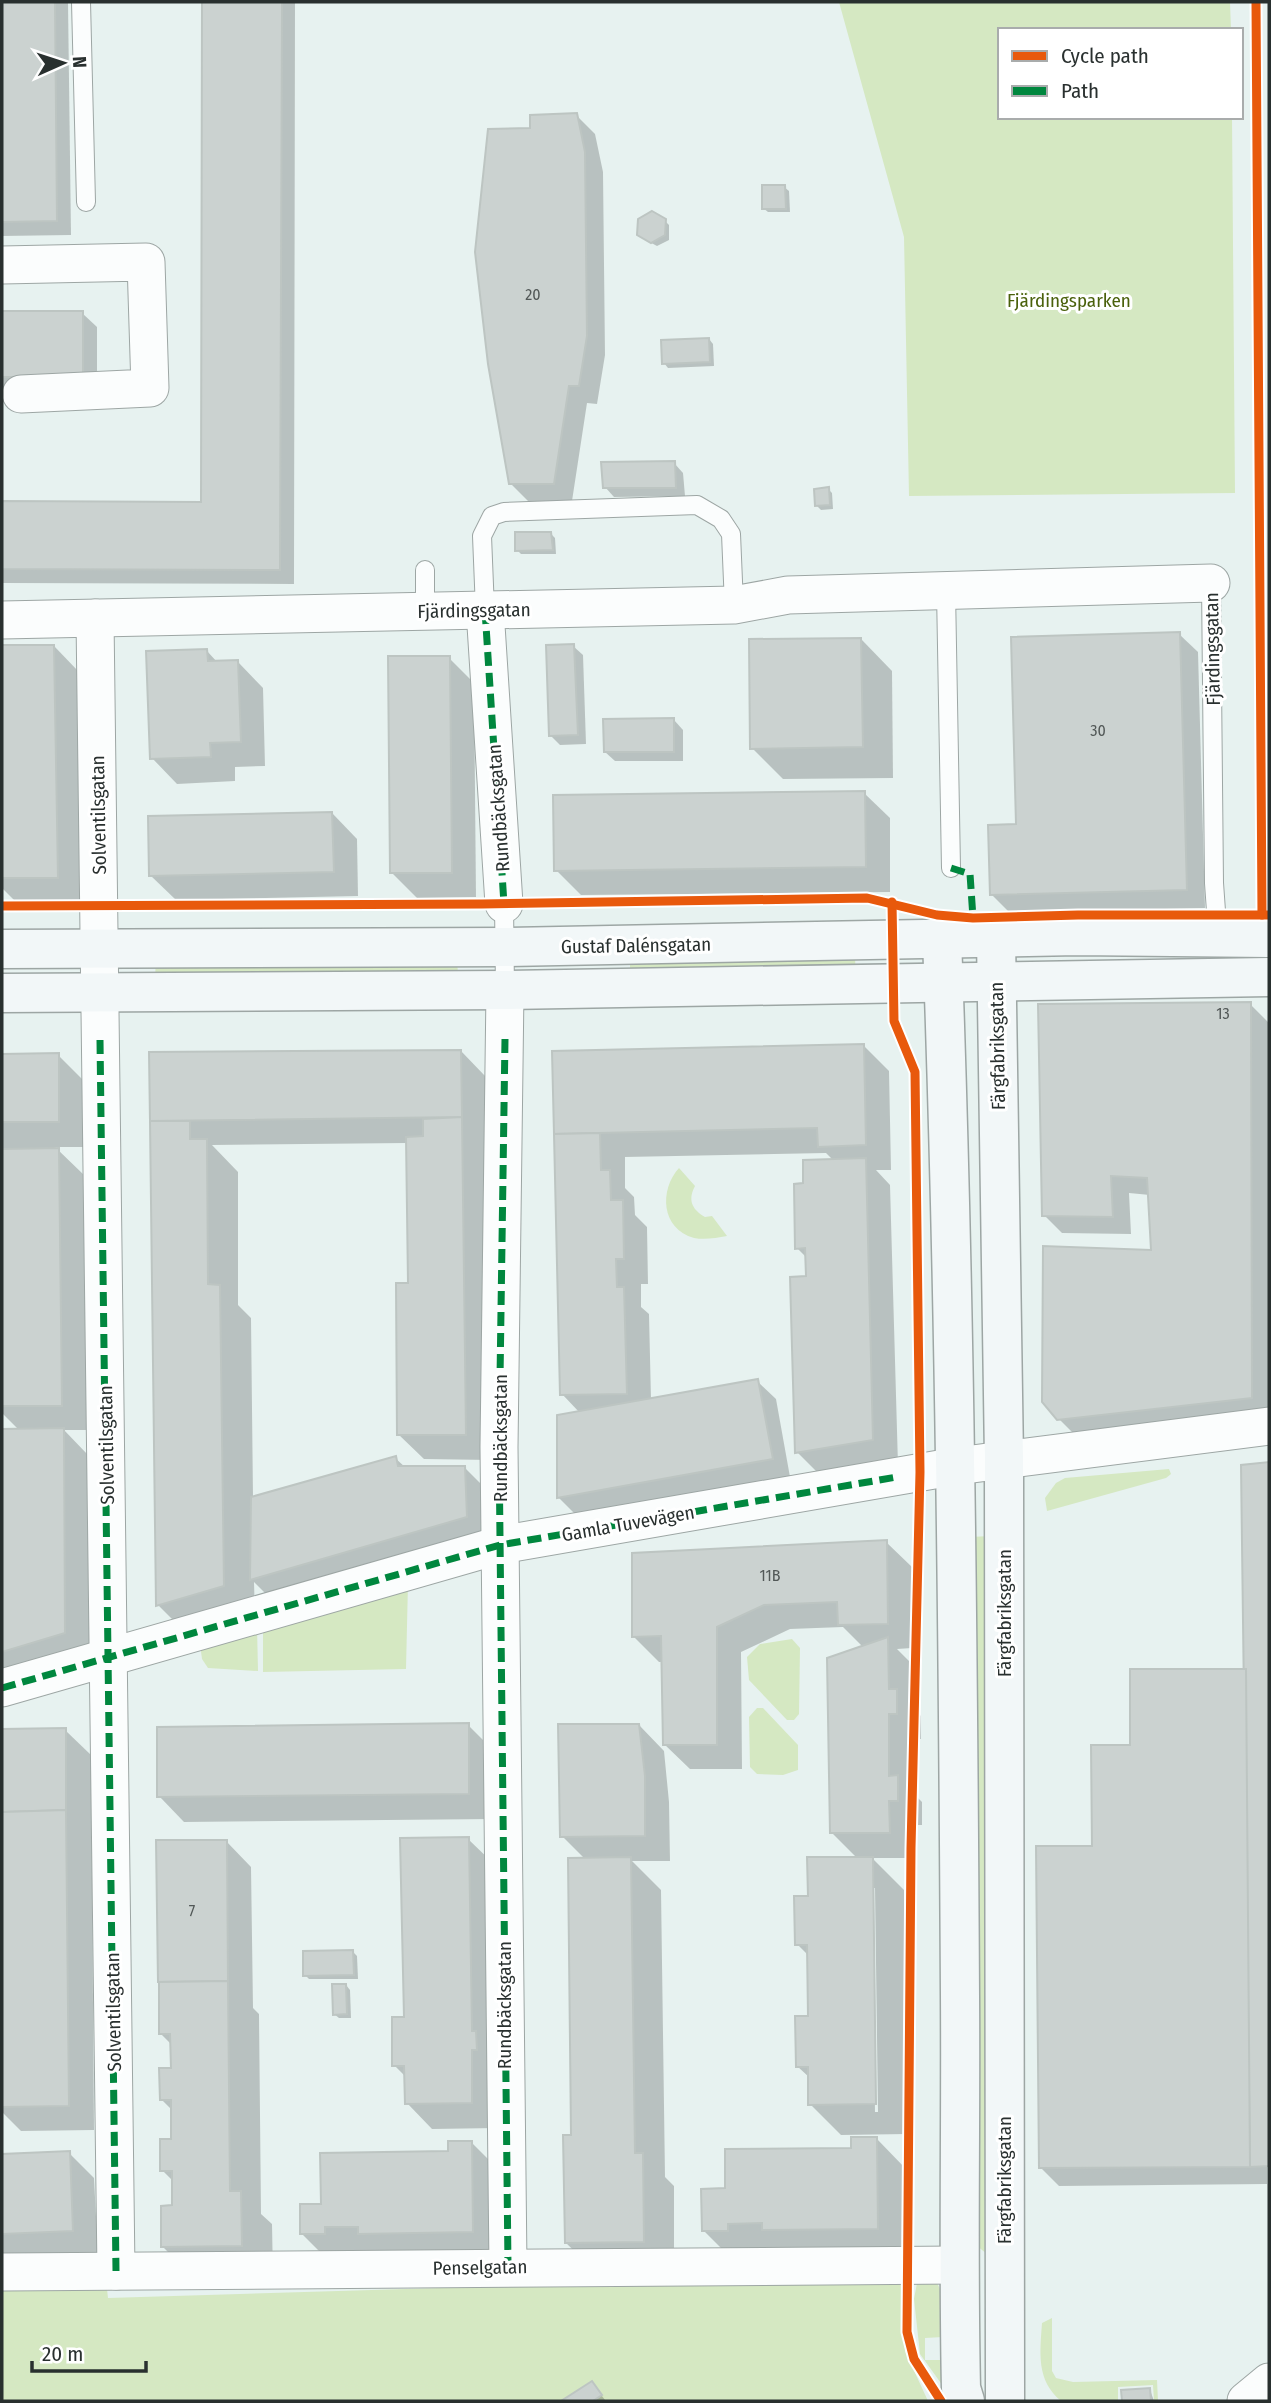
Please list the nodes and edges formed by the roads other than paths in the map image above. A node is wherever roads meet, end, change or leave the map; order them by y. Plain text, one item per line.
1 (81, 2) edge
2 (86, 202) dead end
3 (2, 265) edge
4 (21, 394) dead end
5 (425, 570) dead end
6 (1211, 583) joint
7 (946, 590) junction
8 (734, 605) junction
9 (485, 610) junction
10 (425, 611) junction
11 (95, 618) junction
12 (2, 620) edge
13 (951, 868) dead end
14 (504, 904) joint
15 (996, 938) junction
16 (1269, 938) edge
17 (942, 939) junction
18 (1218, 939) junction
19 (505, 947) junction
20 (99, 948) junction
21 (2, 949) edge
22 (1269, 976) edge
23 (996, 982) junction
24 (944, 983) junction
25 (505, 990) junction
26 (100, 991) junction
27 (2, 993) edge
28 (1269, 1426) edge
29 (1004, 1459) junction
30 (957, 1466) junction
31 (500, 1545) junction
32 (108, 1658) junction
33 (2, 1688) edge
34 (958, 2265) junction
35 (508, 2266) junction
36 (2, 2272) edge
37 (116, 2272) junction
38 (1004, 2287) junction
39 (1269, 2382) edge
40 (965, 2401) edge
41 (1005, 2401) edge
42 (1246, 2401) edge

1 - 2 lane
3 - 4 street
5 - 10 lane
6 - 7 street, Fjärdingsgatan
6 - 18 lane, Fjärdingsgatan
7 - 8 street, Fjärdingsgatan
7 - 13 lane
8 - 9 street, Fjärdingsgatan
8 - 9 lane
9 - 10 street, Fjärdingsgatan
9 - 14 street, Rundbäcksgatan
10 - 11 street, Fjärdingsgatan
11 - 12 street, Fjärdingsgatan
11 - 20 street, Solventilsgatan
14 - 19 lane, Rundbäcksgatan
15 - 17 street, Gustaf Dalénsgatan
15 - 18 street, Gustaf Dalénsgatan
15 - 23 street, Färgfabriksgatan
16 - 18 street, Gustaf Dalénsgatan
17 - 19 street, Gustaf Dalénsgatan
17 - 24 street
19 - 20 street, Gustaf Dalénsgatan
19 - 25 lane, Rundbäcksgatan
20 - 21 street, Gustaf Dalénsgatan
20 - 26 street, Solventilsgatan
22 - 23 street
23 - 24 street
23 - 29 street, Färgfabriksgatan
24 - 25 street
24 - 30 street
25 - 26 street
25 - 31 street, Rundbäcksgatan
26 - 27 street
26 - 32 street, Solventilsgatan
28 - 29 street, Gamla Tuvevägen
29 - 30 street, Gamla Tuvevägen
29 - 38 street, Färgfabriksgatan
30 - 31 street, Gamla Tuvevägen
30 - 34 street
31 - 32 street, Gamla Tuvevägen
31 - 35 street, Rundbäcksgatan
32 - 33 street, Gamla Tuvevägen
32 - 37 street, Solventilsgatan
34 - 35 street, Penselgatan
34 - 38 street
34 - 40 street
35 - 37 street, Penselgatan
36 - 37 street, Penselgatan
38 - 41 street, Färgfabriksgatan
39 - 42 street

